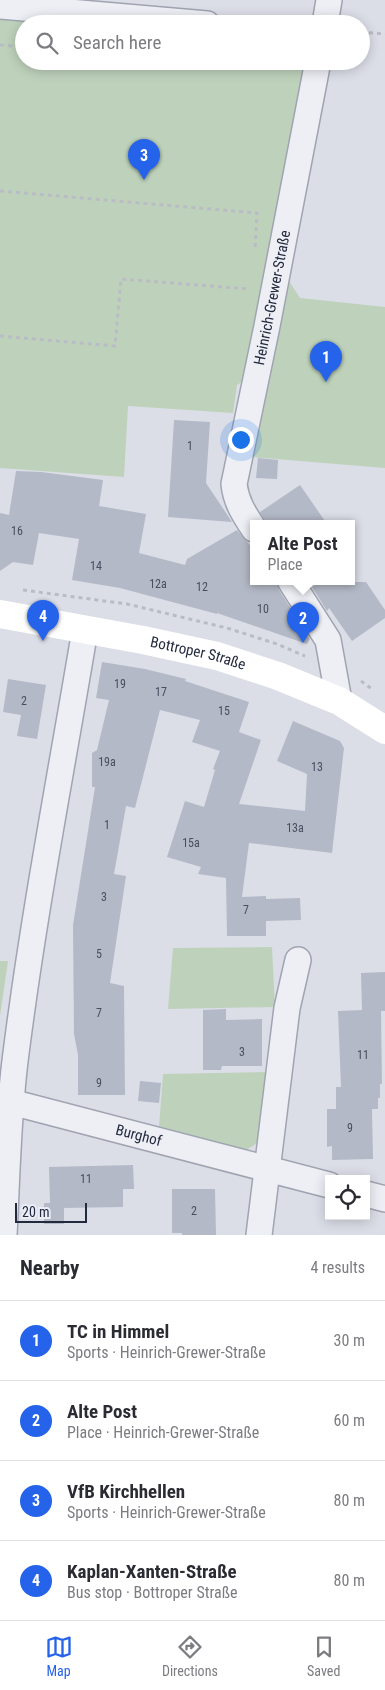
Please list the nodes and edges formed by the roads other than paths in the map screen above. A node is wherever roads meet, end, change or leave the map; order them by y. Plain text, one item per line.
1 (329, 0) edge
2 (0, 6) edge
3 (104, 15) edge
4 (326, 15) edge
5 (316, 70) edge
6 (250, 523) edge
7 (293, 585) edge
8 (0, 614) edge
9 (85, 630) junction
10 (339, 701) junction
11 (385, 730) edge
12 (298, 960) dead end
13 (11, 1102) junction
14 (267, 1170) junction
15 (325, 1184) edge
16 (370, 1195) edge
17 (385, 1199) edge
18 (4, 1235) edge
19 (259, 1235) edge

1 - 4 street
2 - 3 street
5 - 6 street, Heinrich-Grewer-Straße
7 - 10 street
8 - 9 main road, Bottroper Straße
9 - 10 main road, Bottroper Straße
9 - 13 street
10 - 11 main road, Bottroper Straße
12 - 14 street
13 - 14 street, Burghof
13 - 18 street
14 - 15 street, Burghof
14 - 19 street
16 - 17 street

